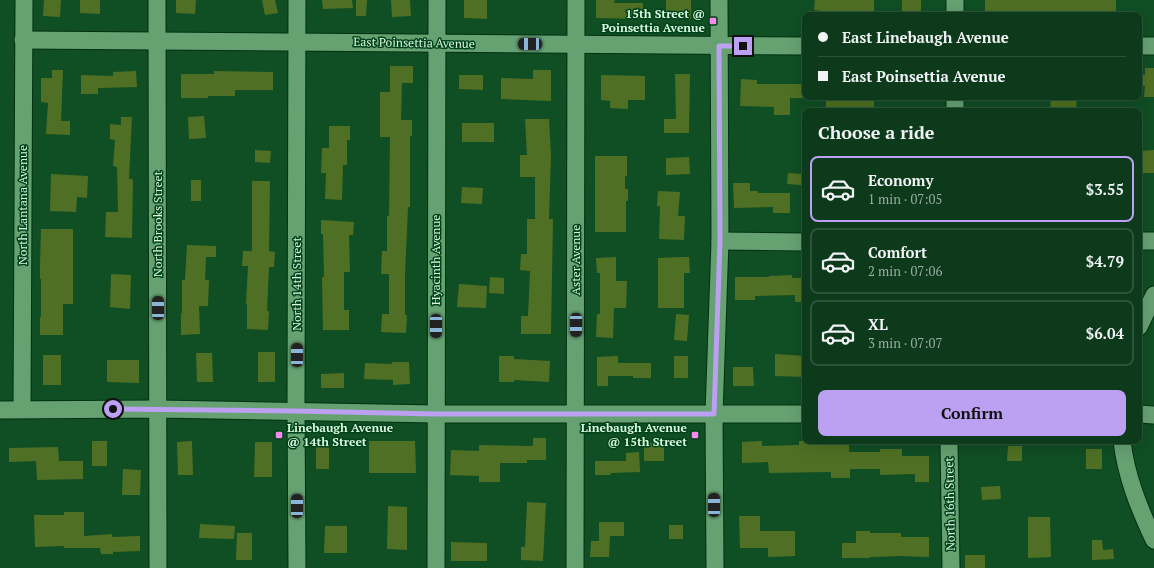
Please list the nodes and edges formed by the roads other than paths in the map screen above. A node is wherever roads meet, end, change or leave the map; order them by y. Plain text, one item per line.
1 (24, 0) edge
2 (158, 0) edge
3 (298, 0) edge
4 (437, 0) edge
5 (576, 0) edge
6 (719, 0) edge
7 (955, 0) edge
8 (956, 12) edge
9 (23, 40) junction
10 (158, 42) junction
11 (297, 42) junction
12 (437, 43) junction
13 (576, 45) junction
14 (719, 46) junction
15 (802, 46) edge
16 (1142, 46) edge
17 (1154, 46) edge
18 (720, 241) junction
19 (1142, 241) edge
20 (1154, 241) edge
21 (802, 242) edge
22 (1154, 294) edge
23 (1142, 320) edge
24 (22, 409) junction
25 (158, 409) junction
26 (0, 410) edge
27 (296, 411) junction
28 (436, 414) junction
29 (576, 414) junction
30 (714, 414) junction
31 (802, 414) edge
32 (1142, 414) edge
33 (1154, 415) edge
34 (949, 444) edge
35 (1122, 444) edge
36 (1154, 540) edge
37 (158, 568) edge
38 (297, 568) edge
39 (436, 568) edge
40 (574, 568) edge
41 (715, 568) edge
42 (951, 568) edge

1 - 9 street, North Lantana Avenue
2 - 10 street, North Brooks Street
3 - 11 street, North 14th Street
4 - 12 street, Hyacinth Avenue
5 - 13 street, Aster Avenue
6 - 14 street
7 - 8 street
9 - 10 street, East Poinsettia Avenue
9 - 24 street, North Lantana Avenue
10 - 11 street, East Poinsettia Avenue
10 - 25 street, North Brooks Street
11 - 12 street, East Poinsettia Avenue
11 - 27 street, North 14th Street
12 - 13 street, East Poinsettia Avenue
12 - 28 street, Hyacinth Avenue
13 - 14 street, East Poinsettia Avenue
13 - 29 street, Aster Avenue
14 - 15 street, East Poinsettia Avenue
14 - 18 street
16 - 17 street
18 - 21 street
18 - 30 street
19 - 20 street
22 - 23 street
24 - 25 street
24 - 26 street
25 - 27 street
25 - 37 street, North Brooks Street
27 - 28 street
27 - 38 street, North 14th Street
28 - 29 street
28 - 39 street, Hyacinth Avenue
29 - 30 street
29 - 40 street, Aster Avenue
30 - 31 street
30 - 41 street
32 - 33 street
34 - 42 street, North 16th Street
35 - 36 street

